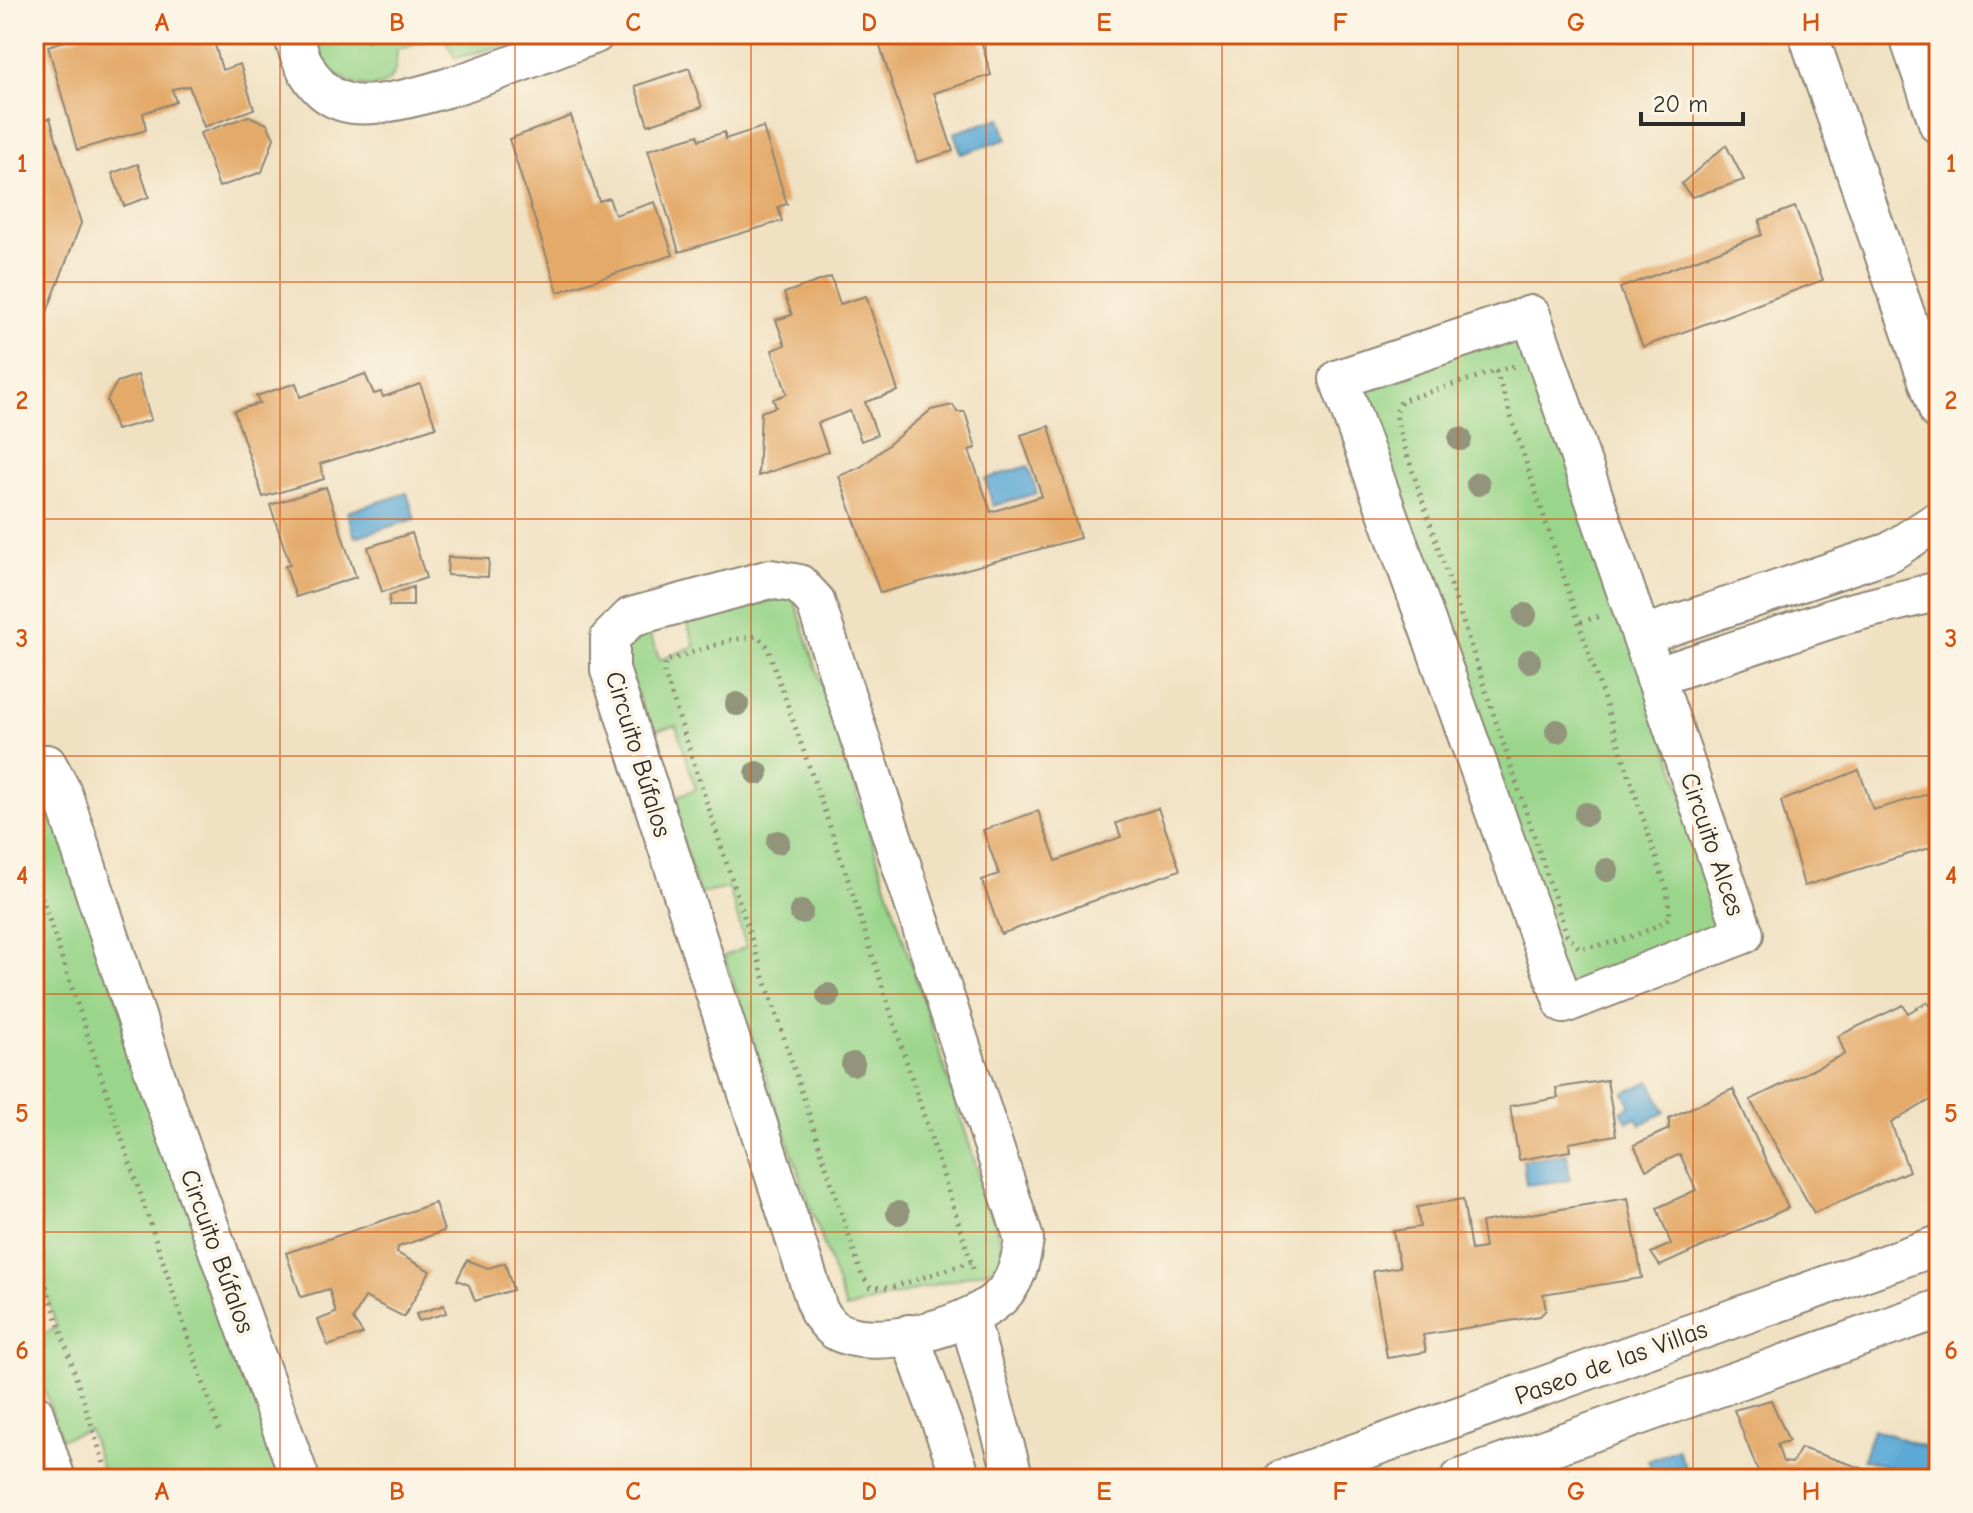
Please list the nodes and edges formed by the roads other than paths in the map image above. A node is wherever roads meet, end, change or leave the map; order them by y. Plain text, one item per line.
1 (293, 34) edge
2 (595, 34) edge
3 (1808, 34) edge
4 (1908, 34) edge
5 (1939, 125) edge
6 (1939, 412) edge
7 (1939, 520) edge
8 (1832, 574) junction
9 (1939, 591) edge
10 (1846, 614) junction
11 (1641, 636) junction
12 (1655, 677) junction
13 (34, 764) edge
14 (1939, 1245) edge
15 (1939, 1309) edge
16 (978, 1312) junction
17 (909, 1334) junction
18 (34, 1413) edge
19 (996, 1415) junction
20 (947, 1431) junction
21 (56, 1479) edge
22 (300, 1479) edge
23 (962, 1479) edge
24 (1014, 1479) edge
25 (1283, 1479) edge
26 (1460, 1479) edge

1 - 2 street
3 - 6 street
4 - 5 street
7 - 8 street
8 - 10 street
8 - 11 street
9 - 10 street
10 - 12 street
11 - 12 street, Circuito Alces
11 - 12 street, Circuito Alces
13 - 22 street, Circuito Búfalos
14 - 25 street, Paseo de las Villas
15 - 26 street
16 - 17 street, Circuito Búfalos
16 - 17 street, Circuito Búfalos
16 - 19 street
17 - 20 street
18 - 21 street
19 - 20 street
19 - 24 street
20 - 23 street

